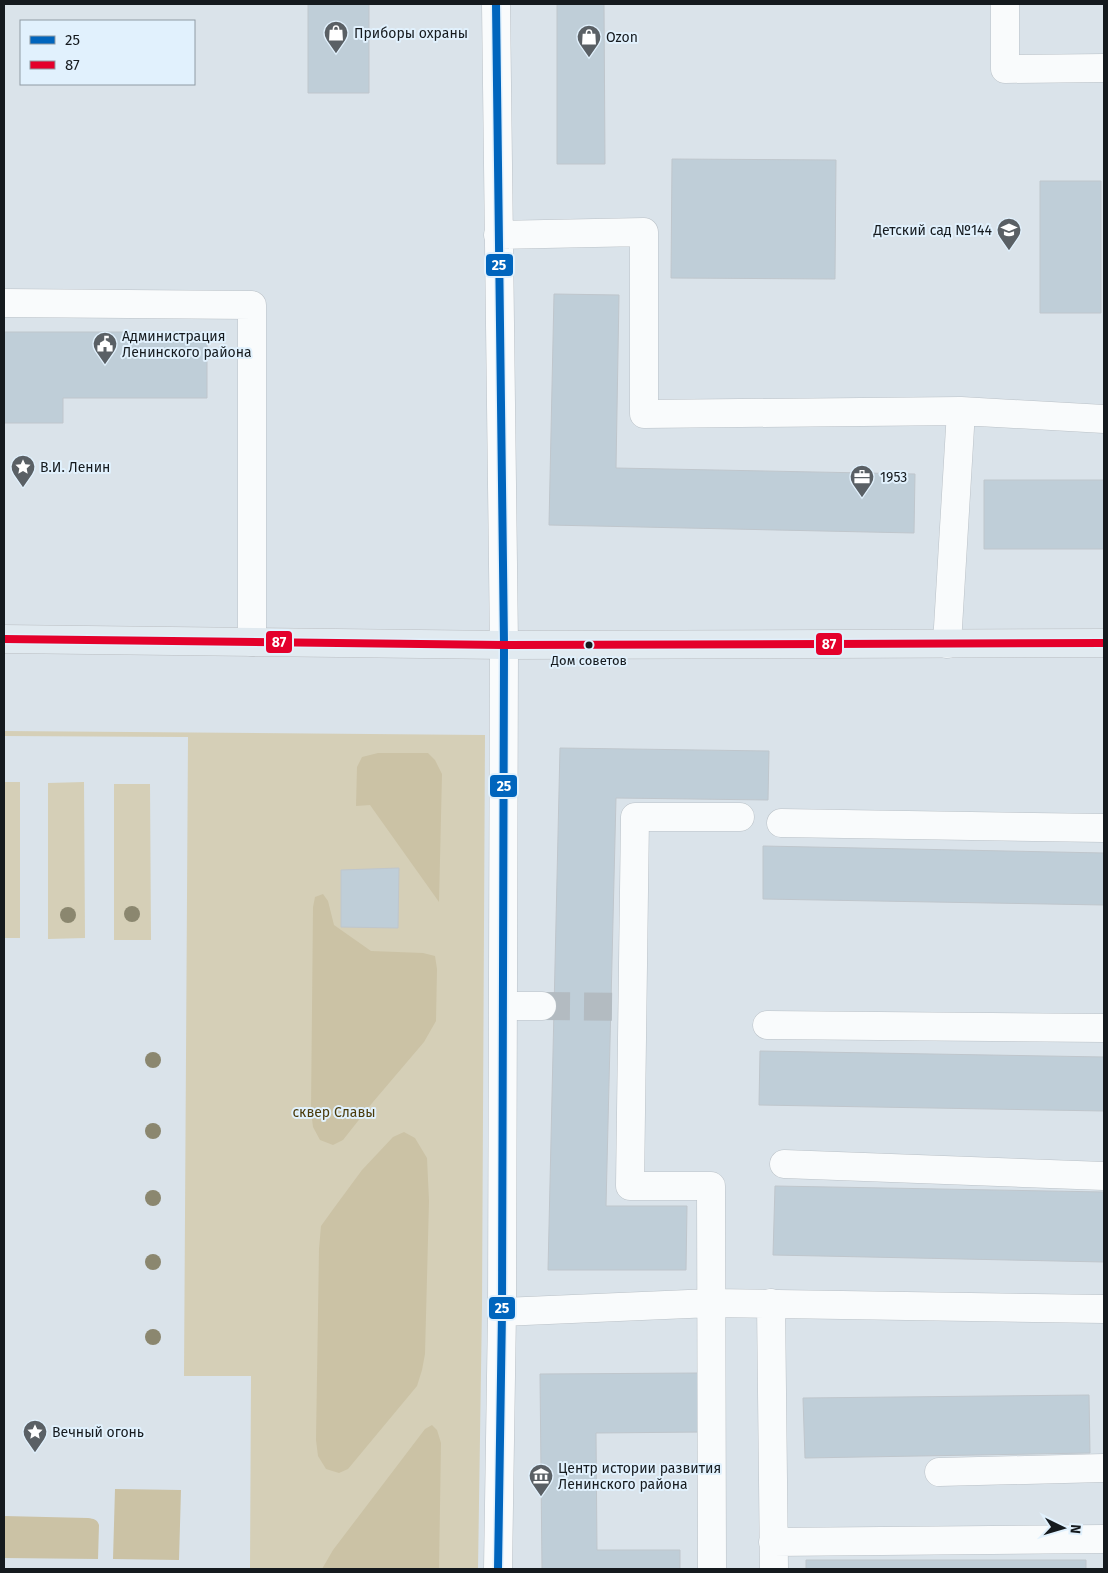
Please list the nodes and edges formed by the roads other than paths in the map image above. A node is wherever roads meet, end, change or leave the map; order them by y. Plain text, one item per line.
1 (496, 4) edge
2 (1005, 4) edge
3 (1104, 68) edge
4 (498, 234) junction
5 (4, 303) edge
6 (961, 411) junction
7 (1104, 419) edge
8 (4, 639) edge
9 (252, 642) junction
10 (1104, 643) edge
11 (947, 644) junction
12 (504, 645) junction
13 (740, 817) dead end
14 (780, 823) dead end
15 (1104, 828) edge
16 (503, 1006) junction
17 (542, 1006) tunnel mouth
18 (767, 1025) dead end
19 (1104, 1028) edge
20 (784, 1164) dead end
21 (1104, 1176) edge
22 (712, 1303) junction
23 (771, 1303) junction
24 (1104, 1309) edge
25 (502, 1312) junction
26 (1104, 1468) edge
27 (939, 1472) dead end
28 (1104, 1538) edge
29 (773, 1542) junction
30 (498, 1569) edge
31 (712, 1569) edge
32 (774, 1569) edge

1 - 4 street
2 - 3 street
4 - 6 street
4 - 12 street
5 - 9 street
6 - 7 street
6 - 11 street
8 - 9 main road
9 - 12 main road
10 - 11 main road
11 - 12 main road
12 - 16 street
13 - 22 street
14 - 15 street
16 - 17 street
16 - 25 street
18 - 19 street
20 - 21 street
22 - 23 street
22 - 25 street
22 - 31 street
23 - 24 street
23 - 29 street
25 - 30 street
26 - 27 street
28 - 29 street
29 - 32 street

